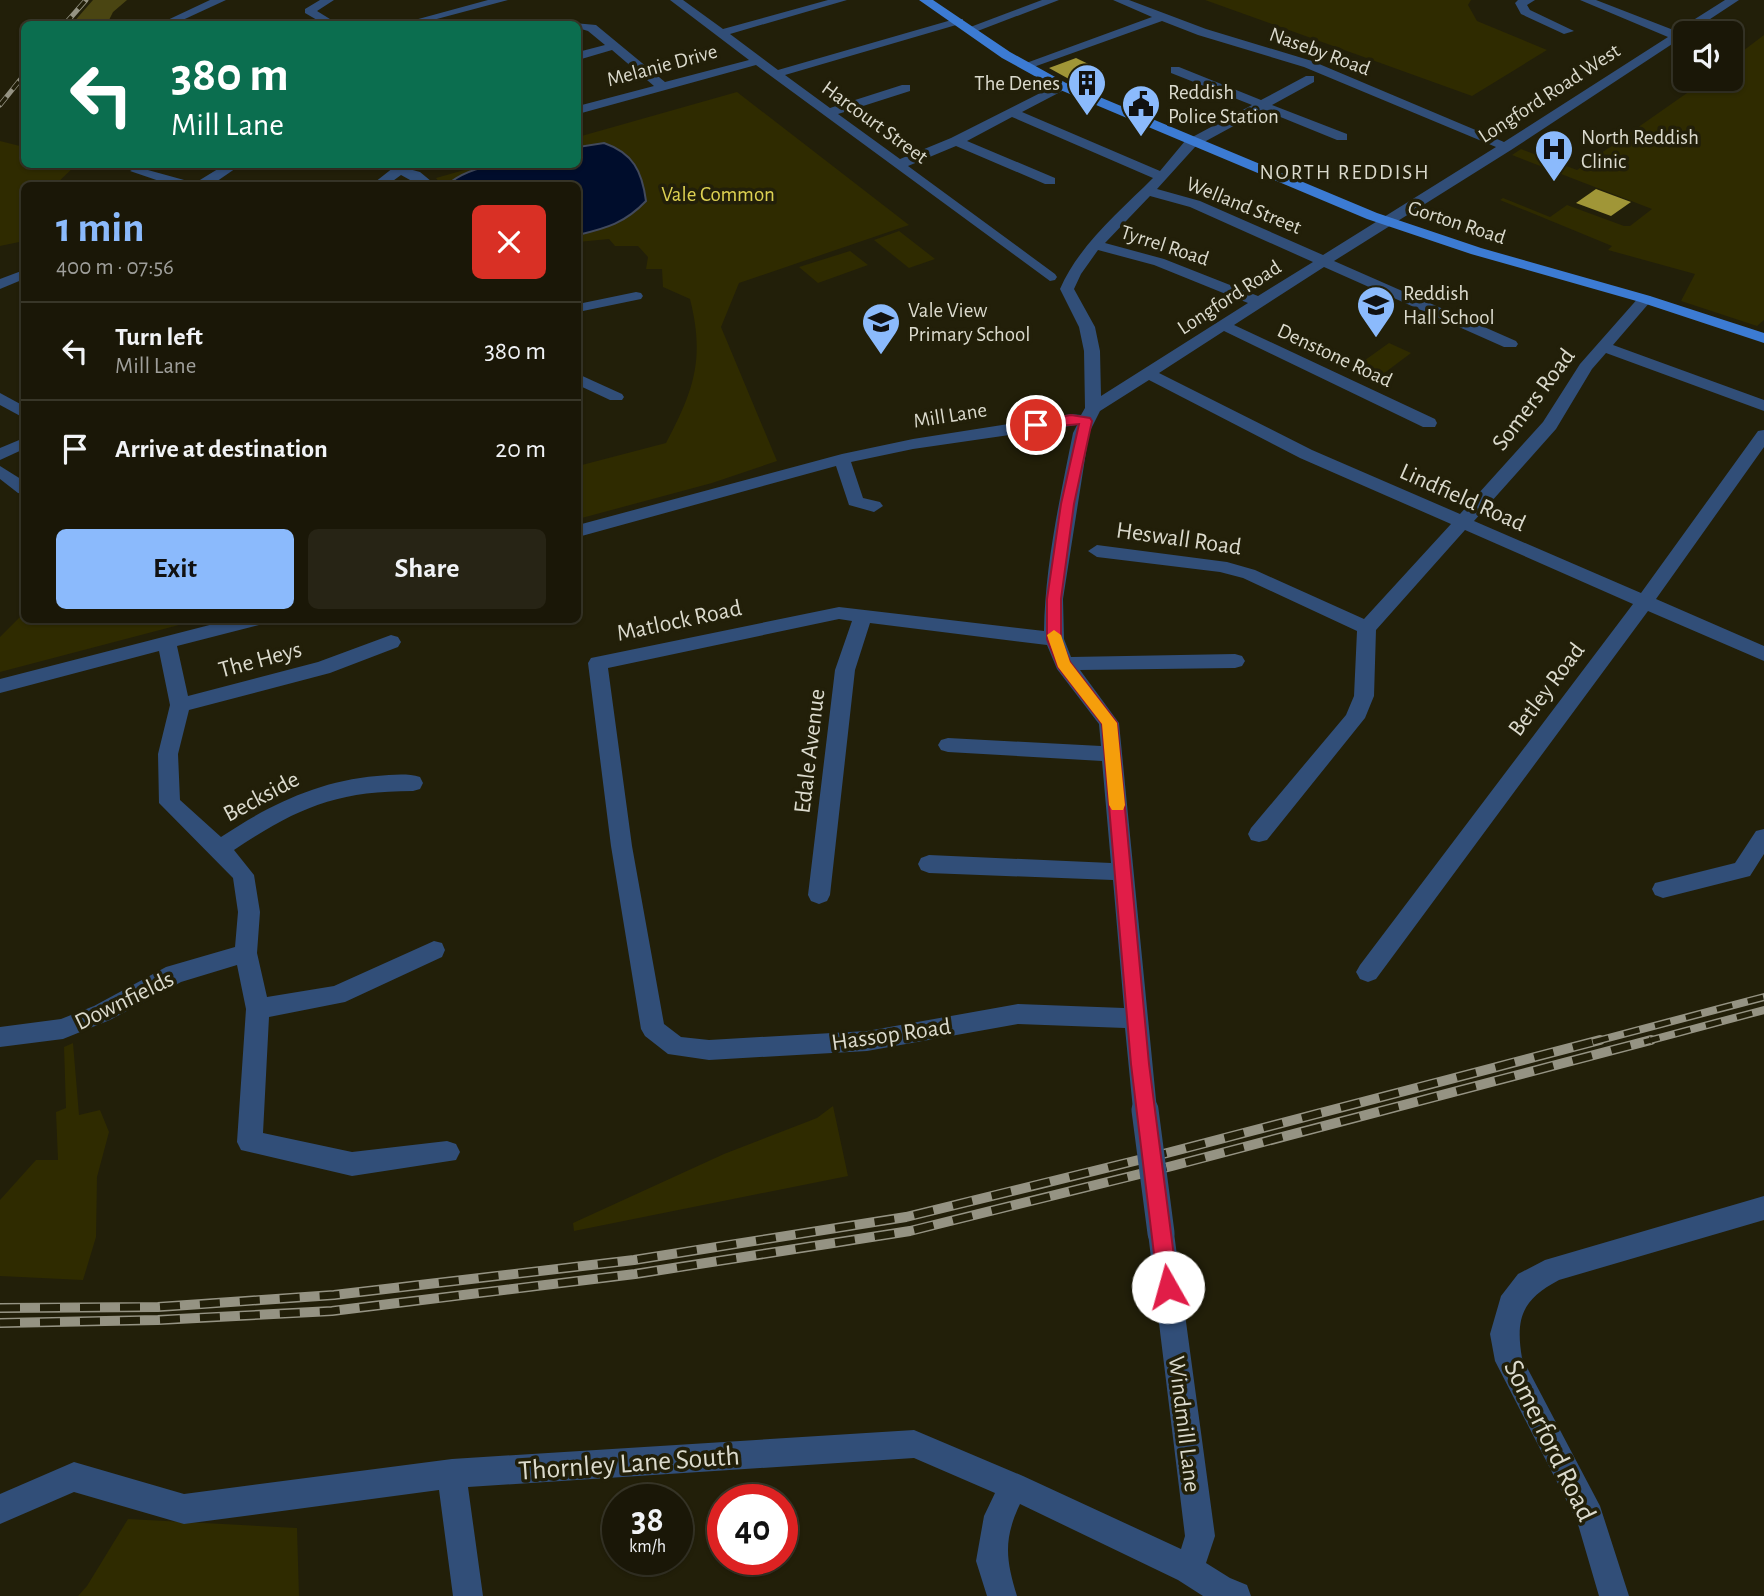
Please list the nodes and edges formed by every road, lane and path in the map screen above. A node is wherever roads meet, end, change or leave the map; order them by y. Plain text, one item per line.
1 (220, 0) edge
2 (328, 0) edge
3 (502, 0) edge
4 (676, 0) edge
5 (841, 0) edge
6 (925, 0) edge
7 (1053, 0) edge
8 (1119, 0) edge
9 (1529, 0) edge
10 (1586, 0) edge
11 (1734, 0) edge
12 (166, 10) dead end
13 (186, 15) junction
14 (1162, 17) junction
15 (171, 21) edge
16 (327, 21) edge
17 (418, 21) edge
18 (959, 21) junction
19 (1700, 21) edge
20 (581, 26) edge
21 (971, 29) junction
22 (1568, 31) dead end
23 (721, 33) junction
24 (1673, 35) edge
25 (1673, 38) edge
26 (614, 46) junction
27 (581, 55) edge
28 (758, 61) junction
29 (1024, 66) junction
30 (1175, 70) dead end
31 (776, 74) junction
32 (1310, 79) dead end
33 (1062, 86) junction
34 (663, 87) junction
35 (906, 88) dead end
36 (1262, 105) junction
37 (581, 109) edge
38 (1011, 112) junction
39 (828, 113) junction
40 (1342, 137) dead end
41 (956, 141) junction
42 (1196, 141) junction
43 (1506, 147) junction
44 (1214, 149) junction
45 (1176, 162) junction
46 (898, 165) junction
47 (229, 168) edge
48 (402, 168) edge
49 (404, 168) edge
50 (136, 171) dead end
51 (1161, 176) junction
52 (1050, 181) dead end
53 (176, 182) edge
54 (206, 182) edge
55 (382, 182) edge
56 (425, 182) edge
57 (1147, 191) junction
58 (1388, 221) junction
59 (1095, 245) junction
60 (1324, 261) junction
61 (21, 275) edge
62 (1050, 277) dead end
63 (0, 285) edge
64 (636, 296) dead end
65 (1645, 299) junction
66 (1260, 302) junction
67 (581, 307) edge
68 (1223, 325) junction
69 (1764, 338) edge
70 (1510, 344) dead end
71 (1603, 347) junction
72 (1148, 373) junction
73 (1093, 376) junction
74 (581, 380) edge
75 (1129, 385) junction
76 (616, 397) dead end
77 (0, 398) edge
78 (1764, 406) edge
79 (21, 411) edge
80 (1089, 415) junction
81 (1429, 423) dead end
82 (1764, 435) edge
83 (21, 444) edge
84 (0, 455) edge
85 (842, 459) junction
86 (0, 471) edge
87 (21, 487) edge
88 (855, 501) junction
89 (874, 506) dead end
90 (838, 513) dead end
91 (1462, 523) junction
92 (581, 530) edge
93 (1097, 551) dead end
94 (1644, 602) junction
95 (863, 615) junction
96 (241, 623) edge
97 (1367, 628) junction
98 (1054, 639) junction
99 (391, 642) dead end
100 (167, 643) junction
101 (1764, 654) edge
102 (1236, 662) dead end
103 (1064, 664) junction
104 (0, 686) edge
105 (180, 705) junction
106 (948, 745) dead end
107 (1112, 754) junction
108 (413, 783) dead end
109 (1259, 834) dead end
110 (1764, 837) edge
111 (220, 849) junction
112 (929, 864) dead end
113 (1124, 872) junction
114 (1663, 889) dead end
115 (819, 895) dead end
116 (434, 950) dead end
117 (246, 953) junction
118 (1368, 972) dead end
119 (258, 1009) junction
120 (1135, 1018) junction
121 (653, 1029) joint
122 (0, 1037) edge
123 (447, 1152) dead end
124 (1764, 1208) edge
125 (452, 1474) junction
126 (1013, 1486) junction
127 (0, 1508) edge
128 (1189, 1569) junction
129 (1225, 1594) edge
130 (468, 1596) edge
131 (1002, 1596) edge
132 (1615, 1596) edge

1 - 13 street
2 - 16 street
3 - 17 street
4 - 23 street, Harcourt Street
5 - 23 street
6 - 18 main road, Gorton Road
7 - 21 street
8 - 14 street, Naseby Road
9 - 22 street
10 - 24 street
11 - 19 street, Longford Road West
12 - 13 street
13 - 15 street
14 - 29 street
14 - 43 street, Naseby Road
18 - 21 main road, Gorton Road
18 - 31 street
20 - 26 street
21 - 29 main road, Gorton Road
23 - 28 street, Harcourt Street
25 - 43 street, Longford Road West
26 - 27 street
26 - 34 street
28 - 31 street, Harcourt Street
28 - 34 street, Melanie Drive
29 - 33 main road, Gorton Road
30 - 36 street
31 - 39 street, Harcourt Street
32 - 36 street
33 - 38 street
33 - 42 main road, Gorton Road
34 - 37 street, Melanie Drive
35 - 39 street
36 - 40 street
36 - 42 street
38 - 41 street
38 - 51 street
39 - 46 street, Harcourt Street
41 - 46 street
41 - 52 street
42 - 44 main road, Gorton Road
42 - 45 street
43 - 58 street, Longford Road West
44 - 45 street
44 - 58 main road, Gorton Road
45 - 51 street
46 - 62 street, Harcourt Street
47 - 54 street
48 - 55 street
49 - 56 street
50 - 53 street
51 - 57 street
57 - 59 street
57 - 60 street, Welland Street
58 - 60 street, Longford Road
58 - 65 main road, Gorton Road
59 - 66 street, Tyrrel Road
59 - 73 street
60 - 66 street, Longford Road
60 - 70 street, Welland Street
61 - 63 street
64 - 67 street
65 - 69 main road, Gorton Road
65 - 71 street, Somers Road
66 - 68 street, Longford Road
68 - 72 street, Longford Road
68 - 81 street, Denstone Road
71 - 78 street
71 - 91 street, Somers Road
72 - 75 street, Longford Road
72 - 91 street, Lindfield Road
73 - 75 street
73 - 80 street
74 - 76 street
75 - 80 street, Longford Road
77 - 79 street
80 - 85 street, Mill Lane
80 - 98 street, Windmill Lane
82 - 94 street, Betley Road
83 - 84 street
85 - 88 street
85 - 92 street, Mill Lane
86 - 87 street
88 - 89 street
88 - 90 street
91 - 94 street, Lindfield Road
91 - 97 street, Somers Road
93 - 97 street, Heswall Road
94 - 101 street, Lindfield Road
94 - 118 street, Betley Road
95 - 98 street, Matlock Road
95 - 115 street, Edale Avenue
95 - 121 street, Matlock Road
96 - 100 street
97 - 109 street
98 - 103 street, Windmill Lane
99 - 105 street, The Heys
100 - 104 street
100 - 105 street
102 - 103 street
103 - 107 street, Windmill Lane
105 - 111 street
106 - 107 street
107 - 113 street, Windmill Lane
108 - 111 street, Beckside
110 - 114 street
111 - 117 street
112 - 113 street
113 - 120 street, Windmill Lane
116 - 119 street
117 - 119 street
117 - 122 street, Downfields
119 - 123 street
120 - 121 street, Hassop Road
120 - 128 street, Windmill Lane, bridge
124 - 132 street, Somerford Road
125 - 126 street, Thornley Lane South
125 - 127 street, Thornley Lane South
125 - 130 street
126 - 128 street, Thornley Lane South
126 - 131 street
128 - 129 street, Thornley Lane South

